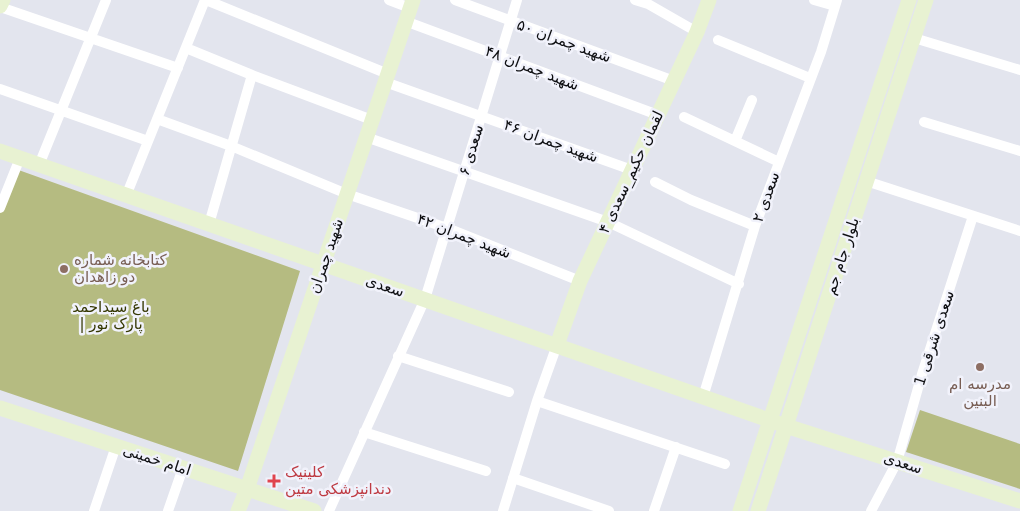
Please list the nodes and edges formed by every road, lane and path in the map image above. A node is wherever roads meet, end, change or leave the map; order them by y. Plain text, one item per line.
1 (3, 0) edge
2 (106, 0) edge
3 (205, 0) edge
4 (389, 0) edge
5 (455, 0) edge
6 (517, 0) edge
7 (635, 0) edge
8 (709, 0) edge
9 (814, 0) edge
10 (908, 0) edge
11 (926, 0) edge
12 (836, 3) edge
13 (0, 7) edge
14 (410, 10) edge
15 (511, 21) junction
16 (697, 32) junction
17 (898, 33) junction
18 (91, 38) junction
19 (914, 38) junction
20 (718, 40) dead end
21 (186, 48) junction
22 (500, 56) junction
23 (178, 68) junction
24 (1020, 70) edge
25 (252, 75) junction
26 (386, 78) junction
27 (810, 78) junction
28 (674, 81) junction
29 (0, 89) edge
30 (752, 100) dead end
31 (62, 110) junction
32 (658, 115) junction
33 (481, 116) junction
34 (684, 117) dead end
35 (157, 119) junction
36 (372, 120) junction
37 (924, 122) dead end
38 (366, 137) junction
39 (148, 141) junction
40 (735, 141) junction
41 (231, 146) junction
42 (0, 151) edge
43 (1020, 151) edge
44 (20, 158) junction
45 (779, 162) junction
46 (40, 165) junction
47 (632, 170) junction
48 (464, 172) junction
49 (866, 181) junction
50 (655, 182) dead end
51 (347, 194) junction
52 (126, 196) junction
53 (0, 208) edge
54 (973, 216) junction
55 (608, 222) junction
56 (209, 224) junction
57 (755, 226) junction
58 (446, 228) junction
59 (1020, 231) edge
60 (323, 264) junction
61 (580, 281) junction
62 (739, 284) junction
63 (424, 299) junction
64 (557, 346) junction
65 (398, 356) junction
66 (509, 392) dead end
67 (702, 397) junction
68 (537, 401) junction
69 (0, 408) edge
70 (770, 421) junction
71 (786, 426) junction
72 (364, 432) junction
73 (116, 446) junction
74 (676, 447) junction
75 (897, 462) junction
76 (726, 464) dead end
77 (183, 468) junction
78 (486, 471) dead end
79 (512, 478) junction
80 (247, 489) junction
81 (1020, 501) edge
82 (94, 511) edge
83 (168, 511) edge
84 (238, 511) edge
85 (314, 511) edge
86 (329, 511) edge
87 (503, 511) edge
88 (609, 511) edge
89 (654, 511) edge
90 (740, 511) edge
91 (758, 511) edge
92 (871, 511) edge

1 - 13 main road
2 - 18 street
3 - 21 street
3 - 26 street, شهید چمران ۴۶
4 - 14 street, شهید چمران ۴۸
5 - 15 street, شهید چمران ۵۰
6 - 15 street, سعدی ۶
7 - 16 street
8 - 16 main road, لقمان حکیم_سعدی ۴
9 - 12 street
10 - 17 main road, بلوار جام جم
11 - 19 main road, بلوار جام جم
12 - 27 street, سعدی ۲
13 - 18 street
14 - 22 street, شهید چمران ۴۸
14 - 26 main road, شهید چمران
15 - 22 street, سعدی ۶
15 - 28 street, شهید چمران ۵۰
16 - 28 main road, لقمان حکیم_سعدی ۴
17 - 19 main road
17 - 70 main road, بلوار جام جم
18 - 23 street
18 - 31 street
19 - 24 street
19 - 49 main road, بلوار جام جم
20 - 27 street
21 - 23 street
21 - 25 street
22 - 32 street, شهید چمران ۴۸
22 - 33 street, سعدی ۶
23 - 35 street
25 - 36 street
25 - 41 street
26 - 33 street, شهید چمران ۴۶
26 - 36 main road, شهید چمران
27 - 45 street, سعدی ۲
28 - 32 main road, لقمان حکیم_سعدی ۴
29 - 31 street
30 - 40 street
31 - 39 street
31 - 46 street
32 - 47 main road, لقمان حکیم_سعدی ۴
33 - 47 street, شهید چمران ۴۶
33 - 48 street, سعدی ۶
34 - 40 street
35 - 39 street
35 - 41 street, شهید چمران ۴۲
36 - 38 main road, شهید چمران
37 - 43 street
38 - 48 street
38 - 51 main road, شهید چمران
39 - 52 street
40 - 45 street
41 - 51 street, شهید چمران ۴۲
41 - 56 street
42 - 44 main road, سعدی
44 - 46 main road, سعدی
44 - 53 street
45 - 57 street, سعدی ۲
46 - 52 main road, سعدی
47 - 55 main road, لقمان حکیم_سعدی ۴
48 - 55 street
48 - 58 street, سعدی ۶
49 - 54 street
49 - 71 main road, بلوار جام جم
50 - 57 street
51 - 58 street, شهید چمران ۴۲
51 - 60 main road, شهید چمران
52 - 56 main road, سعدی
54 - 59 street
54 - 75 street, سعدی شرقی 1
55 - 61 main road, لقمان حکیم_سعدی ۴
55 - 62 street
56 - 60 main road, سعدی
57 - 62 street, سعدی ۲
58 - 61 street, شهید چمران ۴۲
58 - 63 street, سعدی ۶
60 - 63 main road, سعدی
60 - 80 main road, شهید چمران
61 - 64 main road, لقمان حکیم_سعدی ۴
62 - 67 street, سعدی ۲
63 - 64 main road, سعدی
63 - 65 street, سعدی ۶
64 - 67 main road, سعدی
64 - 68 street
65 - 66 street
65 - 72 street, سعدی ۶
67 - 70 main road, سعدی
68 - 74 street
68 - 79 street
69 - 73 main road, امام خمینی
70 - 71 main road, سعدی
70 - 90 main road, بلوار جام جم
71 - 75 main road, سعدی
71 - 91 main road, بلوار جام جم
72 - 78 street
72 - 86 street, سعدی ۶
73 - 77 main road, امام خمینی
73 - 82 street
74 - 76 street
74 - 89 street
75 - 81 main road, سعدی
75 - 92 street, سعدی شرقی 1
77 - 80 main road, امام خمینی
77 - 83 street
79 - 87 street
79 - 88 street
80 - 84 main road, شهید چمران
80 - 85 main road, امام خمینی

